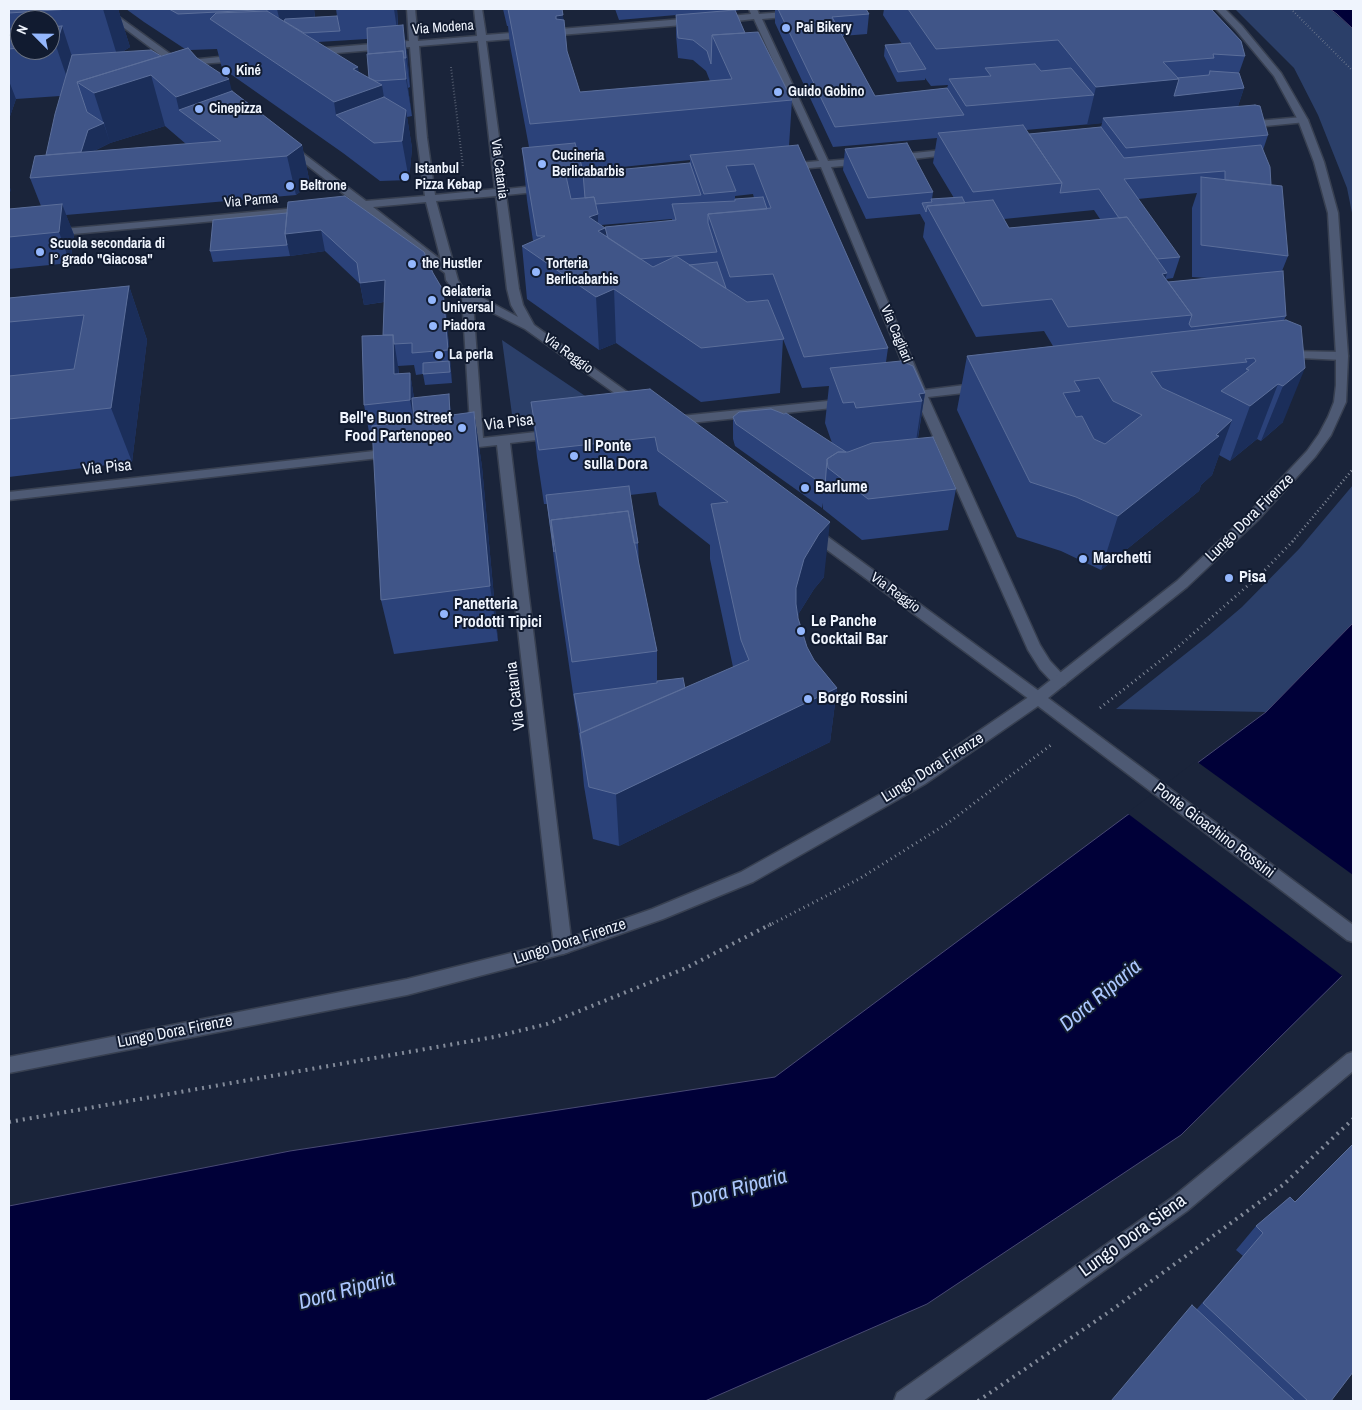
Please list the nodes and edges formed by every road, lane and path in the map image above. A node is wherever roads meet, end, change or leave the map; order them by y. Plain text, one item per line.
1 (103, 9) edge
2 (411, 9) edge
3 (478, 9) edge
4 (1220, 9) edge
5 (1291, 9) edge
6 (755, 13) edge
7 (804, 13) edge
8 (711, 20) edge
9 (701, 21) edge
10 (482, 39) junction
11 (413, 44) junction
12 (304, 53) edge
13 (246, 58) edge
14 (450, 59) dead end
15 (178, 64) junction
16 (158, 65) edge
17 (1353, 71) edge
18 (191, 73) edge
19 (1303, 120) junction
20 (1235, 126) edge
21 (282, 142) edge
22 (959, 152) edge
23 (825, 164) junction
24 (776, 168) edge
25 (464, 171) dead end
26 (552, 187) edge
27 (502, 191) junction
28 (430, 198) junction
29 (365, 204) junction
30 (38, 234) edge
31 (450, 271) junction
32 (467, 295) junction
33 (530, 327) junction
34 (1271, 356) edge
35 (1342, 356) junction
36 (990, 386) edge
37 (921, 394) junction
38 (890, 398) edge
39 (861, 401) edge
40 (656, 417) junction
41 (675, 431) edge
42 (570, 432) edge
43 (503, 440) junction
44 (477, 443) junction
45 (452, 446) edge
46 (402, 452) edge
47 (1353, 469) edge
48 (9, 496) edge
49 (803, 525) edge
50 (1060, 681) junction
51 (1038, 698) junction
52 (1108, 702) dead end
53 (1075, 727) joint
54 (1353, 935) edge
55 (563, 947) junction
56 (1353, 1060) edge
57 (9, 1065) edge
58 (1353, 1119) edge
59 (905, 1401) edge
60 (978, 1401) edge

1 - 15 street
2 - 11 street
3 - 10 street, Via Catania
4 - 19 street, Lungo Dora Firenze
5 - 17 path
6 - 7 street
6 - 8 street
6 - 23 street, Via Cagliari
9 - 10 street, Via Modena
10 - 11 street, Via Modena
10 - 27 street, Via Catania
11 - 12 street, Via Modena
11 - 28 street
13 - 15 street
14 - 25 path
15 - 16 street
15 - 18 street
19 - 20 street
19 - 35 street, Lungo Dora Firenze
21 - 29 street, Via Reggio
22 - 23 street
23 - 24 street
23 - 37 street, Via Cagliari
26 - 27 street, Via Parma
27 - 28 street, Via Parma
27 - 33 street, Via Catania
28 - 29 street, Via Parma
28 - 31 street
29 - 30 street, Via Parma
29 - 31 street, Via Reggio
31 - 32 street, Via Reggio
32 - 33 street, Via Reggio
32 - 44 street
33 - 40 street, Via Reggio
34 - 35 street
35 - 50 street, Lungo Dora Firenze
36 - 37 street
37 - 38 street
37 - 50 street, Via Cagliari
39 - 40 street
40 - 41 street, Via Reggio
42 - 43 street, Via Pisa
43 - 44 street, Via Pisa
43 - 55 street, Via Catania
44 - 45 street, Via Pisa
46 - 48 street, Via Pisa
47 - 52 path
49 - 51 street, Via Reggio
50 - 51 street, Lungo Dora Firenze
51 - 53 street, Via Reggio
51 - 55 street, Lungo Dora Firenze
53 - 54 street, Ponte Gioachino Rossini
55 - 57 street, Lungo Dora Firenze
56 - 59 street, Lungo Dora Siena
58 - 60 path

